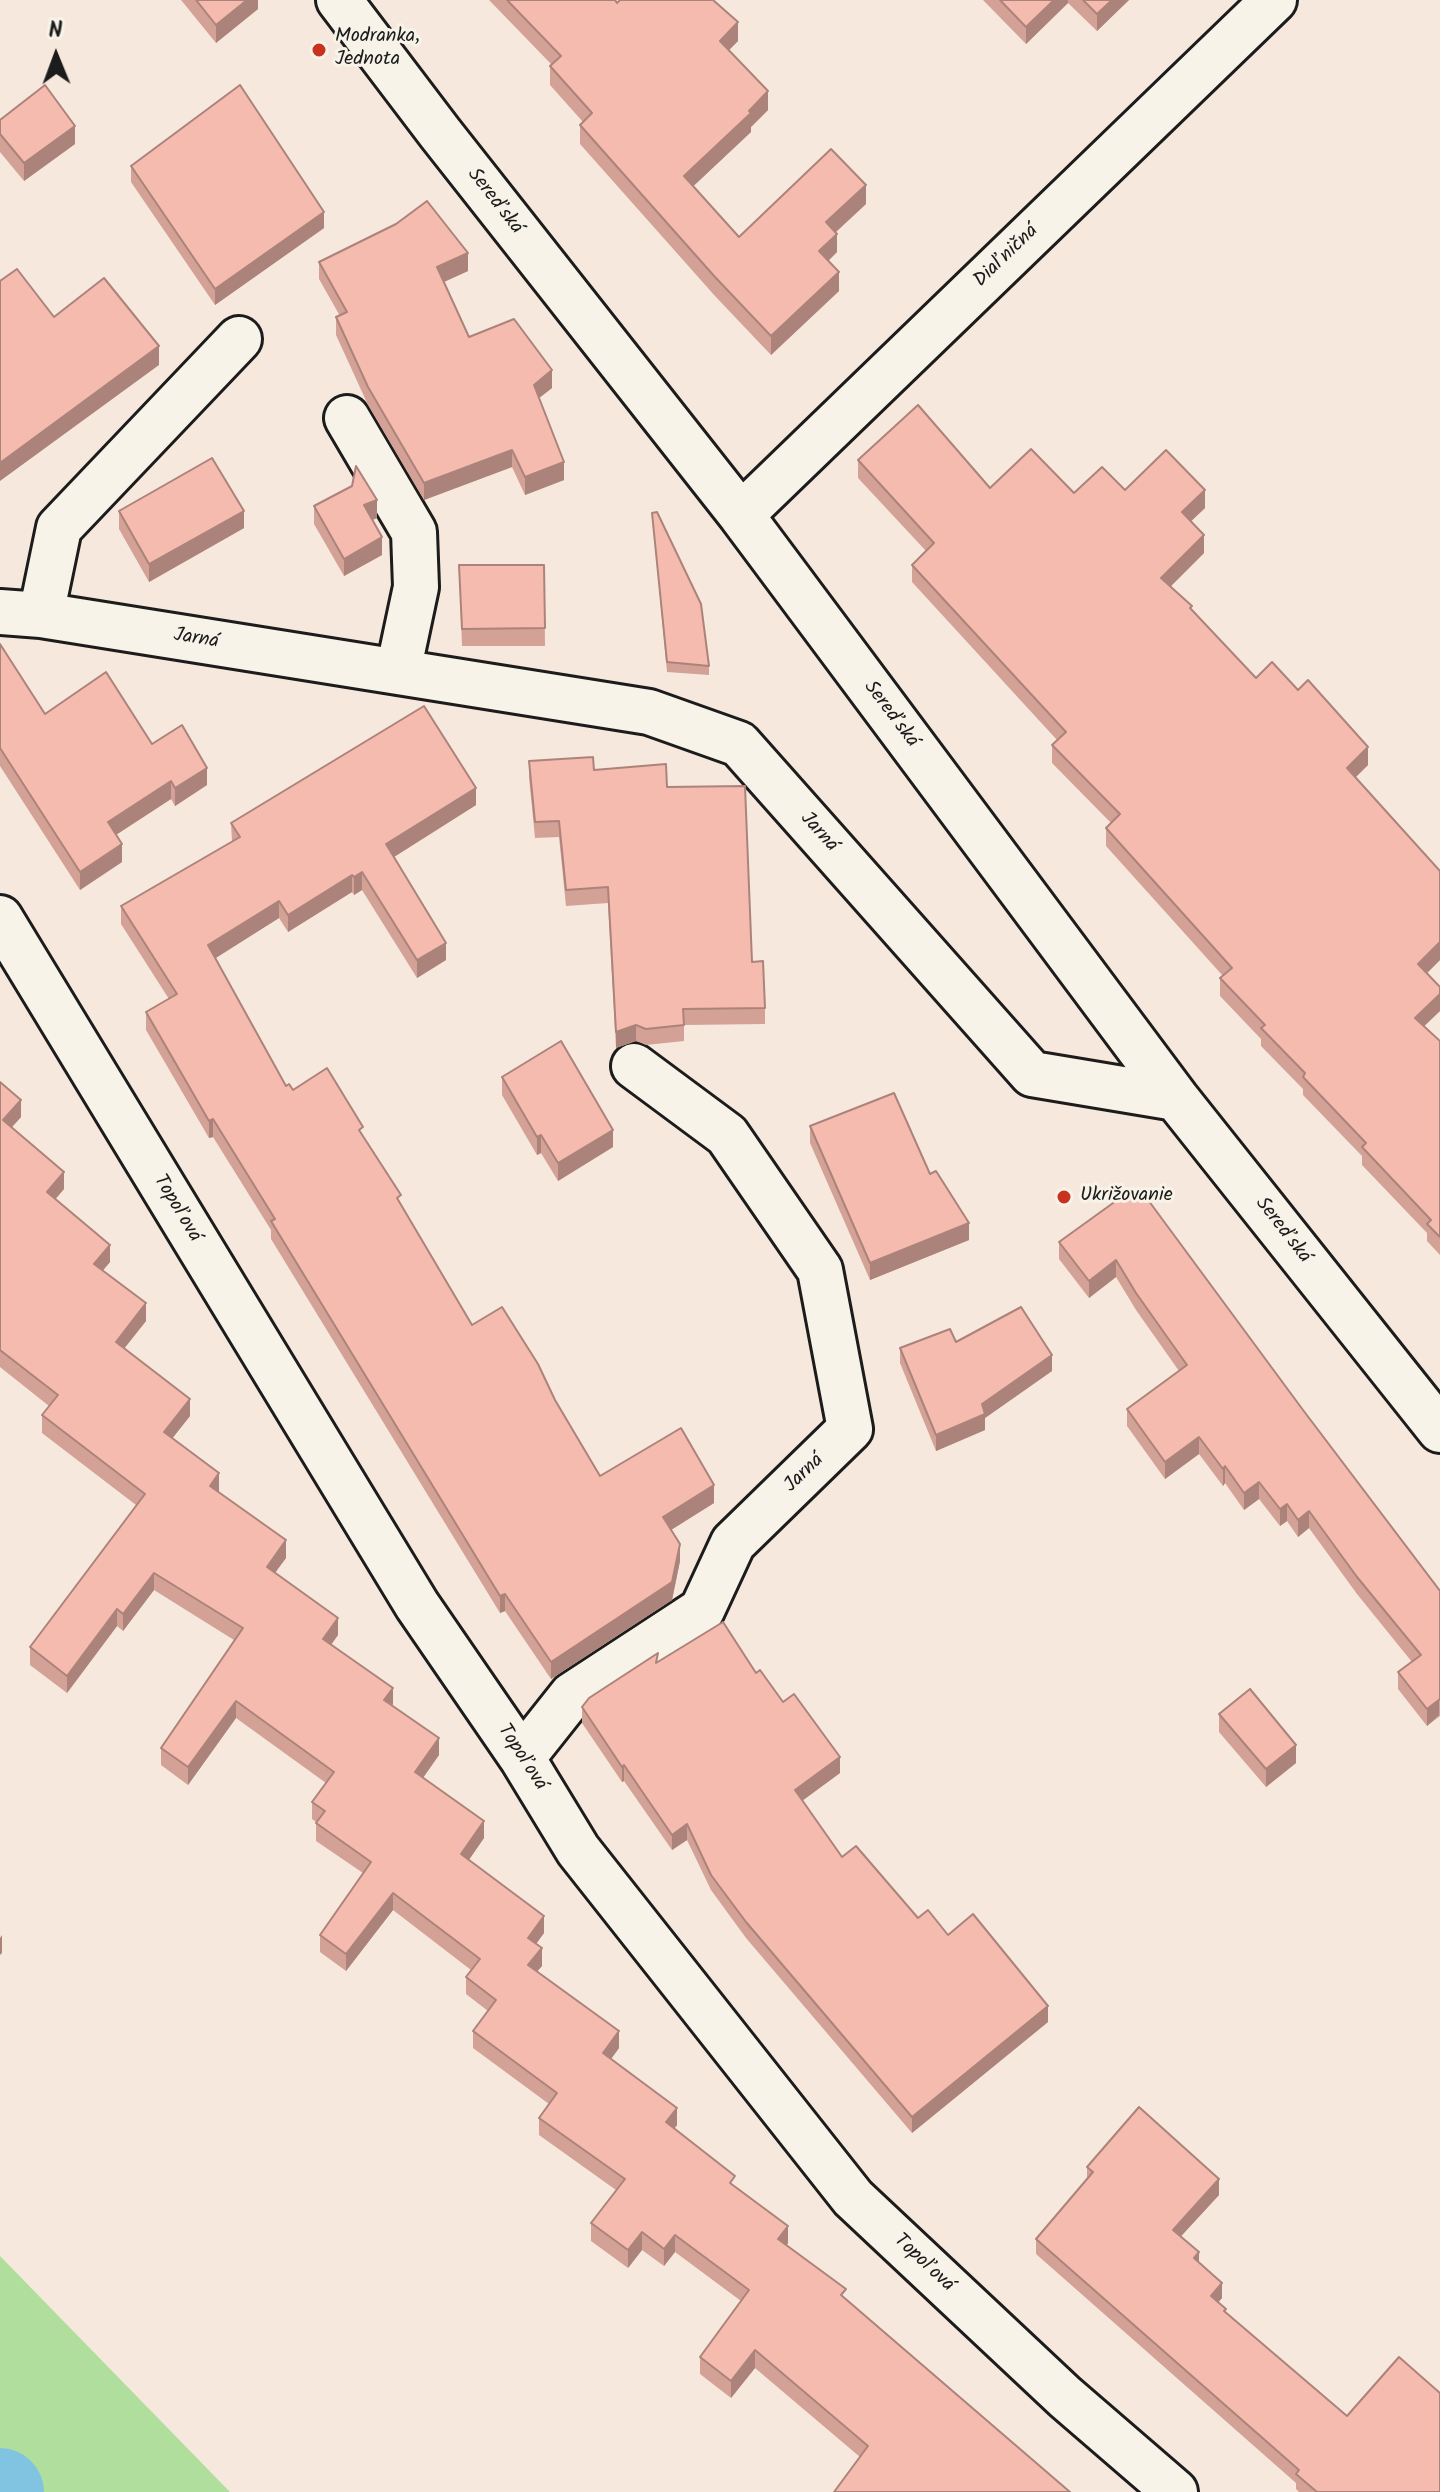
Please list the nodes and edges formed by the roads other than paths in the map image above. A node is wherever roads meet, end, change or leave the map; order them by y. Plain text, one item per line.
1 (339, 0) edge
2 (1274, 0) edge
3 (239, 339) dead end
4 (347, 418) dead end
5 (741, 515) junction
6 (21, 613) edge
7 (398, 672) junction
8 (0, 918) edge
9 (634, 1066) dead end
10 (1176, 1098) junction
11 (1440, 1430) edge
12 (522, 1758) junction
13 (1175, 2492) edge

1 - 5 street, Sereďská
2 - 5 street, Diaľničná
3 - 6 street, Jarná
4 - 7 street
5 - 10 street, Sereďská
6 - 7 street, Jarná
7 - 10 street, Jarná
8 - 12 street, Topoľová
9 - 12 street, Jarná
10 - 11 street, Sereďská
12 - 13 street, Topoľová

